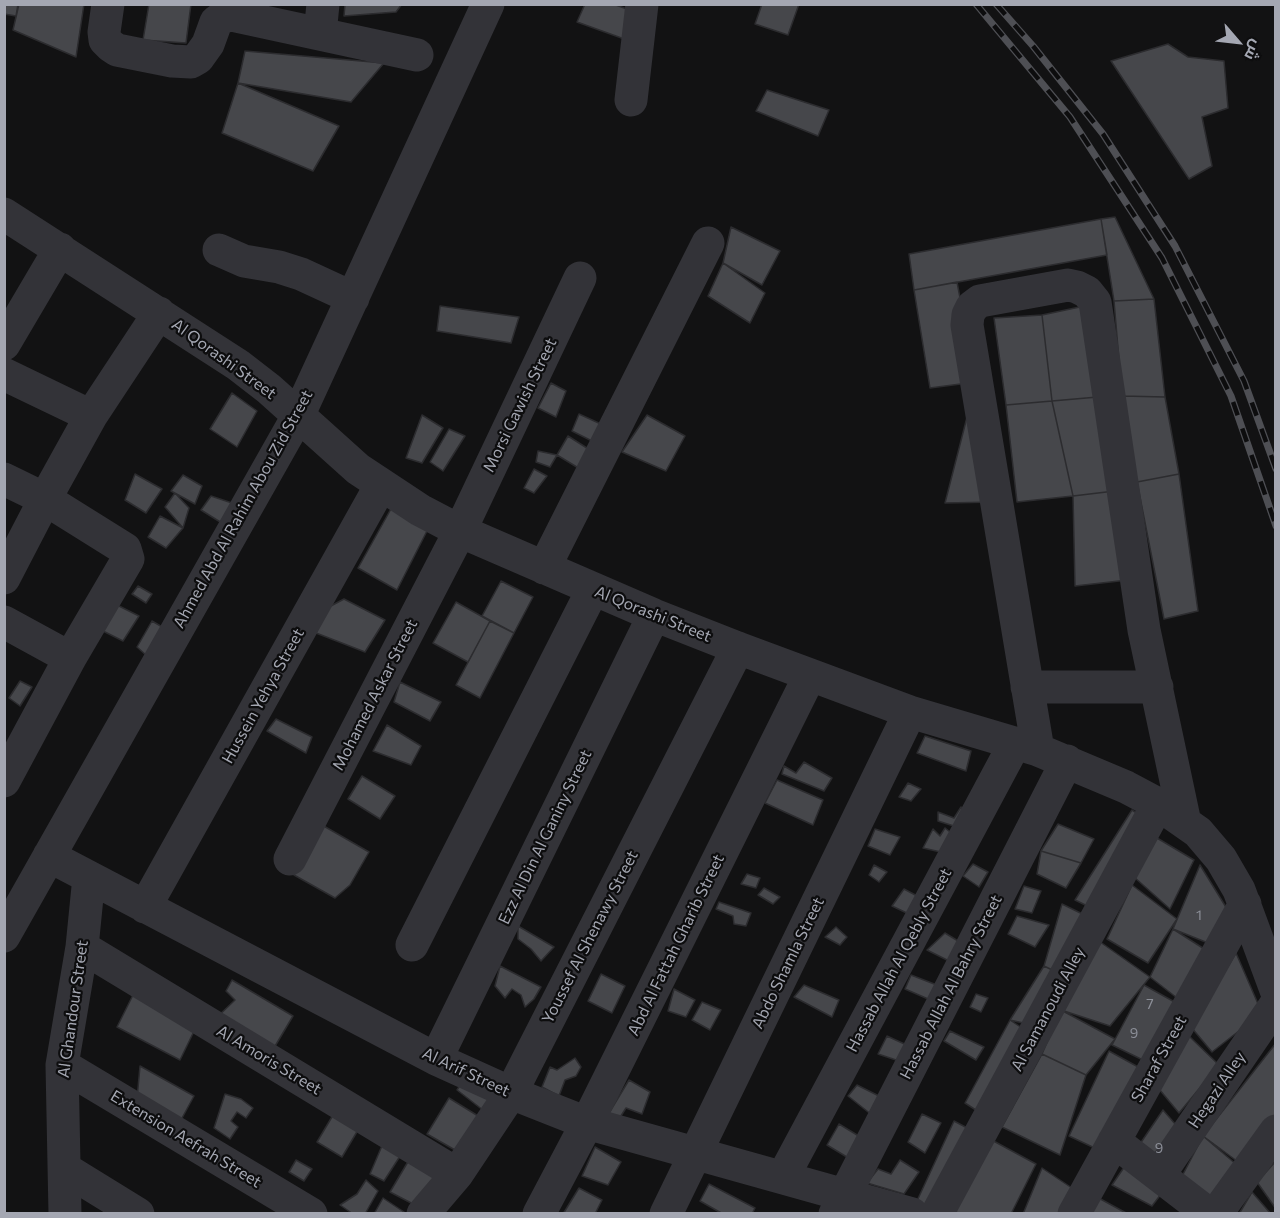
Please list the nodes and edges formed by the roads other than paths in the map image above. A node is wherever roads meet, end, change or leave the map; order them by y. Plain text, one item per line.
1 (108, 4) edge
2 (488, 4) edge
3 (642, 4) edge
4 (321, 19) edge
5 (417, 55) dead end
6 (631, 100) dead end
7 (4, 214) edge
8 (708, 243) dead end
9 (60, 249) junction
10 (219, 250) dead end
11 (580, 278) dead end
12 (353, 298) junction
13 (159, 313) junction
14 (6, 335) edge
15 (4, 374) edge
16 (91, 416) junction
17 (298, 416) junction
18 (4, 479) edge
19 (381, 486) junction
20 (45, 499) junction
21 (460, 531) junction
22 (544, 568) junction
23 (4, 578) edge
24 (593, 589) junction
25 (654, 615) junction
26 (4, 622) edge
27 (738, 648) junction
28 (70, 658) junction
29 (810, 675) junction
30 (1027, 687) junction
31 (1157, 687) junction
32 (910, 712) junction
33 (1040, 752) junction
34 (4, 781) edge
35 (1158, 804) junction
36 (1185, 823) junction
37 (49, 856) junction
38 (290, 859) dead end
39 (88, 877) junction
40 (1245, 904) junction
41 (144, 907) junction
42 (4, 936) edge
43 (412, 945) dead end
44 (82, 947) junction
45 (1275, 990) edge
46 (1275, 1004) edge
47 (436, 1059) junction
48 (62, 1065) junction
49 (511, 1093) junction
50 (587, 1123) junction
51 (1275, 1131) edge
52 (1114, 1141) junction
53 (695, 1153) junction
54 (65, 1169) junction
55 (457, 1174) junction
56 (1159, 1175) junction
57 (783, 1178) junction
58 (840, 1204) edge
59 (65, 1214) edge
60 (138, 1214) edge
61 (311, 1214) edge
62 (423, 1214) edge
63 (539, 1214) edge
64 (666, 1214) edge
65 (912, 1214) edge
66 (938, 1214) edge
67 (1074, 1214) edge
68 (1209, 1214) edge
69 (1216, 1214) edge

1 - 4 street
2 - 12 street, Ahmed Abd Al Rahim Abou Zid Street
3 - 6 street
4 - 5 street
7 - 9 street, Al Qorashi Street
8 - 22 street
9 - 13 street, Al Qorashi Street
9 - 14 street
10 - 12 street
11 - 21 street, Morsi Gawish Street
12 - 17 street, Ahmed Abd Al Rahim Abou Zid Street
13 - 16 street
13 - 17 street, Al Qorashi Street
15 - 16 street
16 - 20 street
17 - 19 street, Al Qorashi Street
17 - 37 street, Ahmed Abd Al Rahim Abou Zid Street
18 - 20 street
19 - 21 street, Al Qorashi Street
19 - 41 street, Hussein Yehya Street
20 - 23 street
20 - 28 street
21 - 22 street, Al Qorashi Street
21 - 38 street, Mohamed Askar Street
22 - 24 street, Al Qorashi Street
24 - 25 street, Al Qorashi Street
24 - 43 street
25 - 27 street, Al Qorashi Street
25 - 47 street, Ezz Al Din Al Ganiny Street
26 - 28 street
27 - 29 street, Al Qorashi Street
27 - 49 street, Youssef Al Shenawy Street
28 - 34 street
29 - 32 street, Al Qorashi Street
29 - 50 street, Abd Al Fattah Gharib Street
30 - 31 street
30 - 31 street
30 - 33 street
31 - 36 street
32 - 33 street, Al Qorashi Street
32 - 53 street, Abdo Shamla Street
33 - 35 street, Al Qorashi Street
33 - 57 street, Hassab Allah Al Qebly Street
33 - 58 street, Hassab Allah Al Bahry Street
35 - 36 street, Al Qorashi Street
35 - 66 street, Al Samanoudi Alley
36 - 40 street, Al Qorashi Street
37 - 39 street, Al Arif Street
37 - 42 street, Ahmed Abd Al Rahim Abou Zid Street
39 - 41 street, Al Arif Street
39 - 44 street, Al Ghandour Street
40 - 45 street, Al Qorashi Street
40 - 52 street, Sharaf Street
41 - 47 street, Al Arif Street
44 - 48 street, Al Ghandour Street
44 - 55 street, Al Amoris Street
46 - 56 street, Hegazi Alley
47 - 49 street, Al Arif Street
48 - 54 street, Al Ghandour Street
48 - 61 street, Extension Aefrah Street
49 - 50 street, Al Arif Street
49 - 55 street, Youssef Al Shenawy Street
50 - 53 street, Al Arif Street
50 - 63 street, Abd Al Fattah Gharib Street
51 - 69 street
52 - 56 street
52 - 67 street, Sharaf Street
53 - 57 street, Al Arif Street
53 - 64 street, Abdo Shamla Street
54 - 59 street, Al Ghandour Street
54 - 60 street
55 - 62 street, Youssef Al Shenawy Street
56 - 68 street
57 - 58 street, Al Arif Street
58 - 65 street, Al Arif Street

